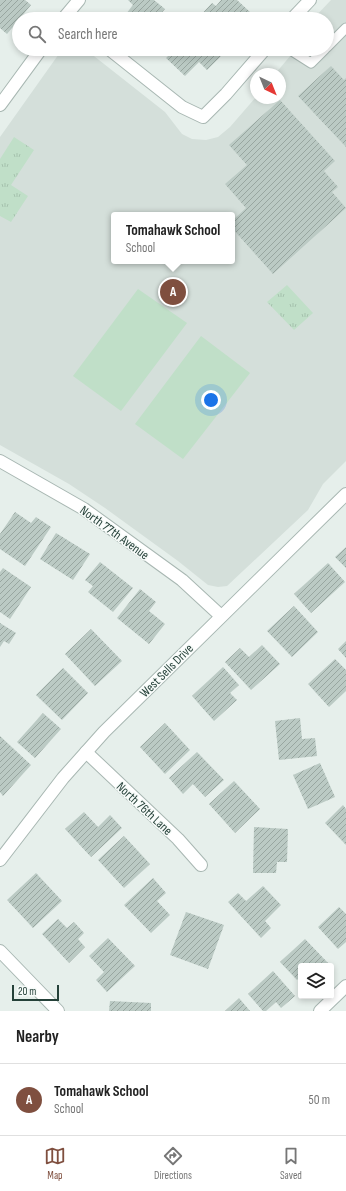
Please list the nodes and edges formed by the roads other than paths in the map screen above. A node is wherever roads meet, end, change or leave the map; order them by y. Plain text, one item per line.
1 (79, 0) edge
2 (310, 0) edge
3 (71, 12) edge
4 (299, 12) edge
5 (346, 28) edge
6 (334, 40) edge
7 (36, 56) edge
8 (118, 56) edge
9 (259, 56) edge
10 (300, 56) edge
11 (318, 56) edge
12 (0, 105) edge
13 (1, 464) edge
14 (346, 494) edge
15 (220, 616) junction
16 (86, 752) junction
17 (0, 860) edge
18 (201, 865) dead end
19 (0, 951) edge
20 (346, 986) edge
21 (58, 1011) edge
22 (320, 1011) edge

1 - 3 street
2 - 4 street
5 - 6 lane
7 - 12 street
8 - 9 street
10 - 11 lane
13 - 15 street, North 77th Avenue
14 - 15 street, West Sells Drive
15 - 16 street, West Sells Drive
16 - 17 street, West Sells Drive
16 - 18 street, North 76th Lane
19 - 21 street
20 - 22 street

